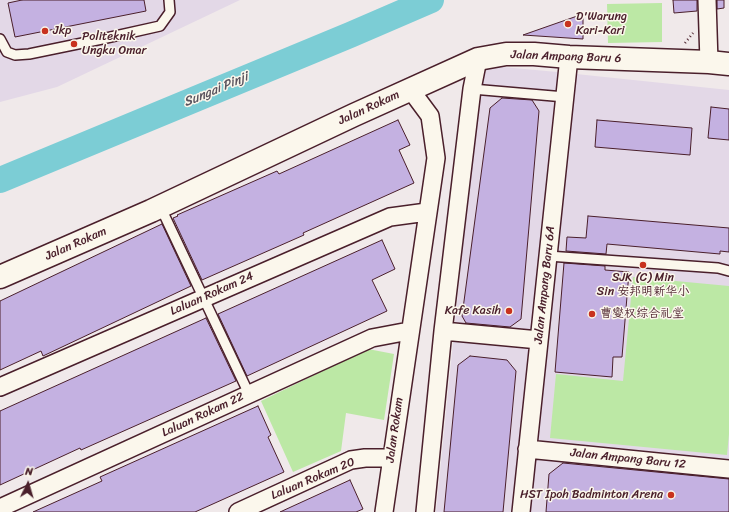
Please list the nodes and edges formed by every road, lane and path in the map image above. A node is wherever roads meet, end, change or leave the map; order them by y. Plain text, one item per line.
1 (169, 0) edge
2 (707, 0) edge
3 (0, 39) edge
4 (569, 57) junction
5 (478, 59) junction
6 (719, 63) edge
7 (410, 89) junction
8 (472, 89) junction
9 (565, 97) junction
10 (160, 206) junction
11 (427, 212) junction
12 (548, 256) junction
13 (729, 271) edge
14 (0, 277) edge
15 (204, 298) junction
16 (409, 331) junction
17 (443, 331) junction
18 (539, 340) junction
19 (0, 387) edge
20 (249, 394) junction
21 (527, 449) junction
22 (391, 458) junction
23 (729, 469) edge
24 (0, 508) edge
25 (238, 512) edge
26 (384, 512) edge
27 (425, 512) edge
28 (521, 512) edge

1 - 3 lane
2 - 6 street
4 - 5 main road, Jalan Ampang Baru 6
4 - 6 main road, Jalan Ampang Baru 6
4 - 9 street, Jalan Ampang Baru 6A
5 - 7 main road, Jalan Ampang Baru 6
5 - 8 street
7 - 10 main road, Jalan Rokam
7 - 11 street, Jalan Rokam
8 - 9 lane
8 - 17 street
9 - 12 street, Jalan Ampang Baru 6A
10 - 14 main road, Jalan Rokam
10 - 15 lane
11 - 15 street, Laluan Rokam 24
11 - 16 street, Jalan Rokam
12 - 13 lane
12 - 18 street, Jalan Ampang Baru 6A
15 - 19 street, Laluan Rokam 24
15 - 20 lane
16 - 20 street, Laluan Rokam 22
16 - 22 street, Jalan Rokam
17 - 18 street
17 - 27 street
18 - 21 street, Jalan Ampang Baru 6A
20 - 24 street, Laluan Rokam 22
21 - 23 street, Jalan Ampang Baru 12
21 - 28 street, Jalan Ampang Baru 6A
22 - 25 street, Laluan Rokam 20
22 - 26 street, Jalan Rokam

